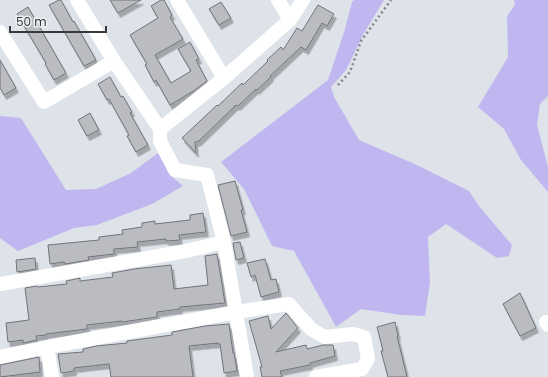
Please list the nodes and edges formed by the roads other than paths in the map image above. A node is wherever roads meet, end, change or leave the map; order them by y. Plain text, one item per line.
1 (77, 0) edge
2 (177, 0) edge
3 (278, 0) edge
4 (303, 0) edge
5 (290, 20) junction
6 (0, 32) edge
7 (114, 61) junction
8 (224, 78) junction
9 (160, 129) junction
10 (224, 242) junction
11 (0, 284) edge
12 (236, 312) junction
13 (47, 347) junction
14 (0, 357) edge
15 (52, 377) edge
16 (247, 377) edge
17 (316, 377) edge

1 - 7 street
2 - 8 street
3 - 5 street
4 - 5 street
5 - 8 street
6 - 7 street
7 - 9 street
8 - 9 street
9 - 10 street
10 - 11 street
10 - 12 street
12 - 13 street
12 - 16 street
12 - 17 street
13 - 14 street
13 - 15 street

